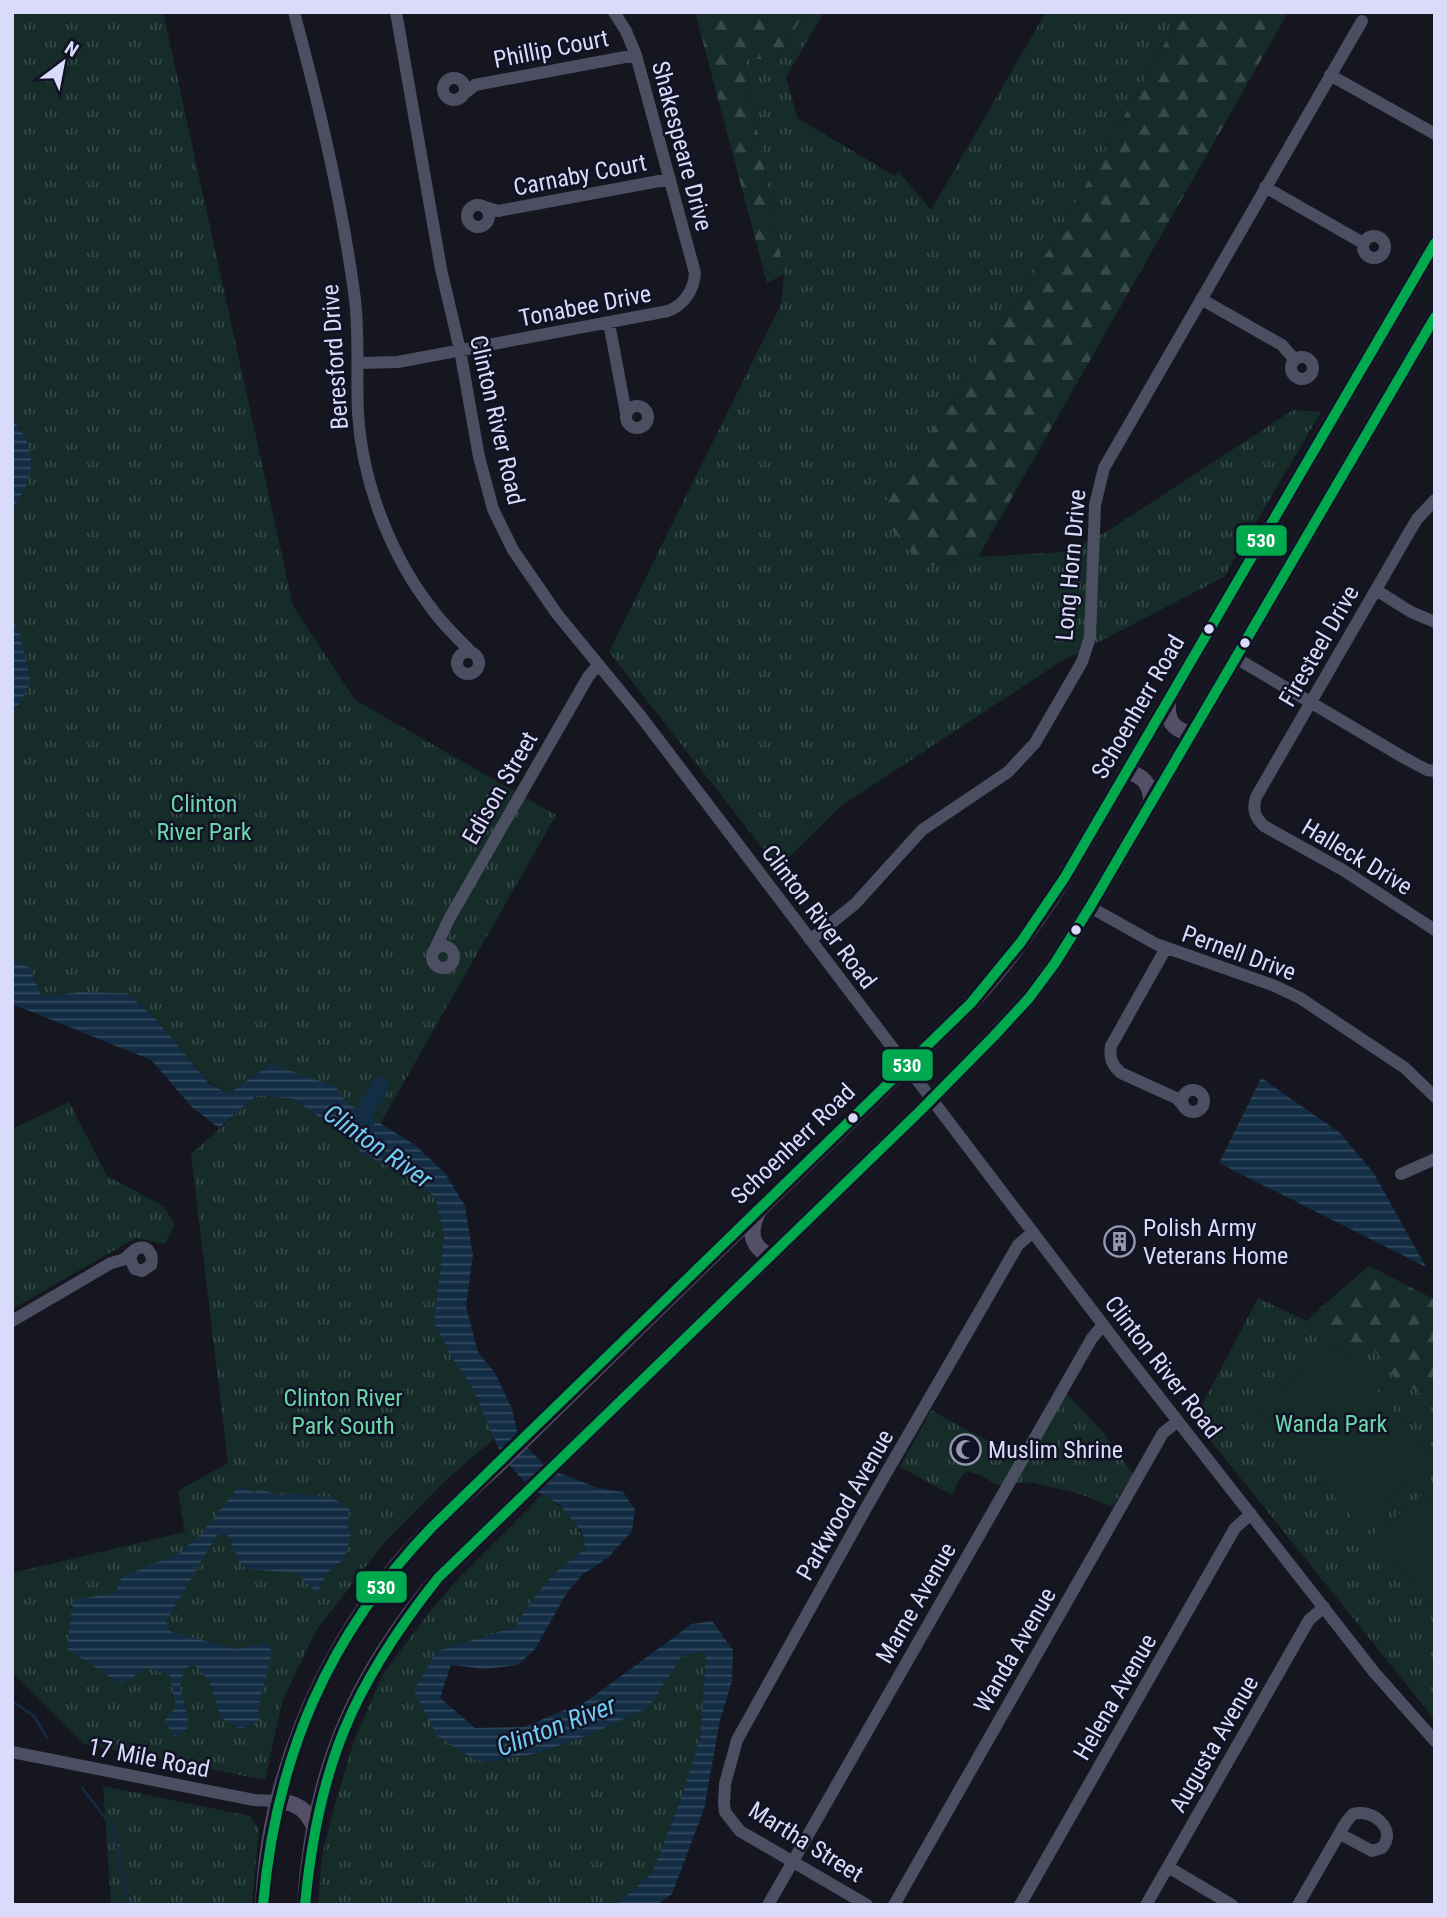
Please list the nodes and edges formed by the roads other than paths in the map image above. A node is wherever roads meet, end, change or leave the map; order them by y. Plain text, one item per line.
1 (294, 12) edge
2 (396, 12) edge
3 (614, 12) edge
4 (1362, 21) dead end
5 (636, 55) junction
6 (1330, 75) junction
7 (462, 80) junction
8 (475, 85) junction
9 (464, 94) junction
10 (1435, 134) edge
11 (670, 179) junction
12 (1265, 187) junction
13 (485, 207) junction
14 (499, 211) junction
15 (488, 221) junction
16 (1363, 243) dead end
17 (1435, 243) edge
18 (1429, 265) edge
19 (688, 294) joint
20 (1201, 299) junction
21 (1435, 317) edge
22 (609, 323) junction
23 (460, 350) junction
24 (1295, 360) dead end
25 (359, 363) junction
26 (624, 399) junction
27 (638, 405) junction
28 (626, 413) junction
29 (1435, 500) edge
30 (1376, 590) junction
31 (1435, 621) edge
32 (457, 638) junction
33 (471, 652) junction
34 (458, 658) junction
35 (1236, 658) junction
36 (598, 665) junction
37 (1168, 700) junction
38 (1311, 702) junction
39 (1191, 734) junction
40 (1435, 771) edge
41 (1126, 772) junction
42 (1151, 803) junction
43 (1258, 819) joint
44 (1090, 906) junction
45 (1435, 930) edge
46 (443, 935) junction
47 (810, 940) junction
48 (449, 948) junction
49 (1166, 948) junction
50 (435, 949) junction
51 (907, 1065) junction
52 (1435, 1097) edge
53 (932, 1099) junction
54 (1182, 1099) dead end
55 (1435, 1159) edge
56 (1401, 1174) dead end
57 (759, 1209) junction
58 (1033, 1232) junction
59 (770, 1256) junction
60 (129, 1259) dead end
61 (12, 1321) edge
62 (1103, 1325) junction
63 (1178, 1421) junction
64 (1251, 1514) junction
65 (1324, 1607) junction
66 (1435, 1741) edge
67 (12, 1752) edge
68 (277, 1801) junction
69 (725, 1812) joint
70 (315, 1828) junction
71 (1340, 1834) dead end
72 (793, 1862) junction
73 (1168, 1867) junction
74 (263, 1905) edge
75 (305, 1905) edge
76 (768, 1905) edge
77 (867, 1905) edge
78 (894, 1905) edge
79 (1020, 1905) edge
80 (1146, 1905) edge
81 (1232, 1905) edge
82 (1298, 1905) edge

1 - 25 street, Beresford Drive
2 - 23 street, Clinton River Road
3 - 5 street, Shakespeare Drive
4 - 6 street, Long Horn Drive
5 - 8 street, Phillip Court
5 - 11 street, Shakespeare Drive
6 - 10 street
6 - 12 street, Long Horn Drive
7 - 8 street, Phillip Court
7 - 9 street, Phillip Court
7 - 9 street, Phillip Court
8 - 9 street, Phillip Court
11 - 14 street, Carnaby Court
11 - 19 street, Shakespeare Drive
12 - 16 street
12 - 20 street, Long Horn Drive
13 - 14 street, Carnaby Court
13 - 15 street, Carnaby Court
13 - 15 street, Carnaby Court
14 - 15 street, Carnaby Court
17 - 18 main road, Schoenherr Road
18 - 37 main road, Schoenherr Road
19 - 22 street, Tonabee Drive
20 - 24 street
20 - 47 street, Long Horn Drive
21 - 35 main road
22 - 23 street, Tonabee Drive
22 - 26 street
23 - 25 street, Tonabee Drive
23 - 36 street, Clinton River Road
25 - 32 street, Beresford Drive
26 - 27 street
26 - 28 street
27 - 28 street
27 - 28 street
29 - 30 street, Firesteel Drive
30 - 31 street
30 - 38 street, Firesteel Drive
32 - 33 street, Beresford Drive
32 - 34 street
33 - 34 street
33 - 34 street
35 - 38 street
35 - 39 main road
36 - 46 street, Edison Street
36 - 47 street, Clinton River Road
37 - 39 main road
37 - 41 main road, Schoenherr Road
38 - 40 street
38 - 43 street, Firesteel Drive
39 - 42 main road
41 - 42 main road
41 - 51 main road, Schoenherr Road
42 - 44 main road
43 - 45 street, Halleck Drive
44 - 49 street, Pernell Drive
44 - 53 main road
46 - 48 street
46 - 50 street, Edison Street
47 - 51 street, Clinton River Road
48 - 50 street
48 - 50 street
49 - 52 street, Pernell Drive
49 - 54 street
51 - 53 street, Clinton River Road
51 - 57 main road, Schoenherr Road
53 - 58 street, Clinton River Road
53 - 59 main road
55 - 56 street
57 - 59 main road
57 - 68 main road, Schoenherr Road
58 - 62 street, Clinton River Road
58 - 69 street, Parkwood Avenue
59 - 70 main road
60 - 61 street
62 - 63 street, Clinton River Road
62 - 72 street, Marne Avenue
63 - 64 street, Clinton River Road
63 - 78 street, Wanda Avenue
64 - 65 street, Clinton River Road
64 - 79 street, Helena Avenue
65 - 66 street, Clinton River Road
65 - 73 street, Augusta Avenue
67 - 68 street, 17 Mile Road
68 - 70 main road
68 - 74 main road, Schoenherr Road
69 - 72 street, Martha Street
70 - 75 main road
71 - 82 street
72 - 76 street, Marne Avenue
72 - 77 street, Martha Street
73 - 80 street, Augusta Avenue
73 - 81 street

